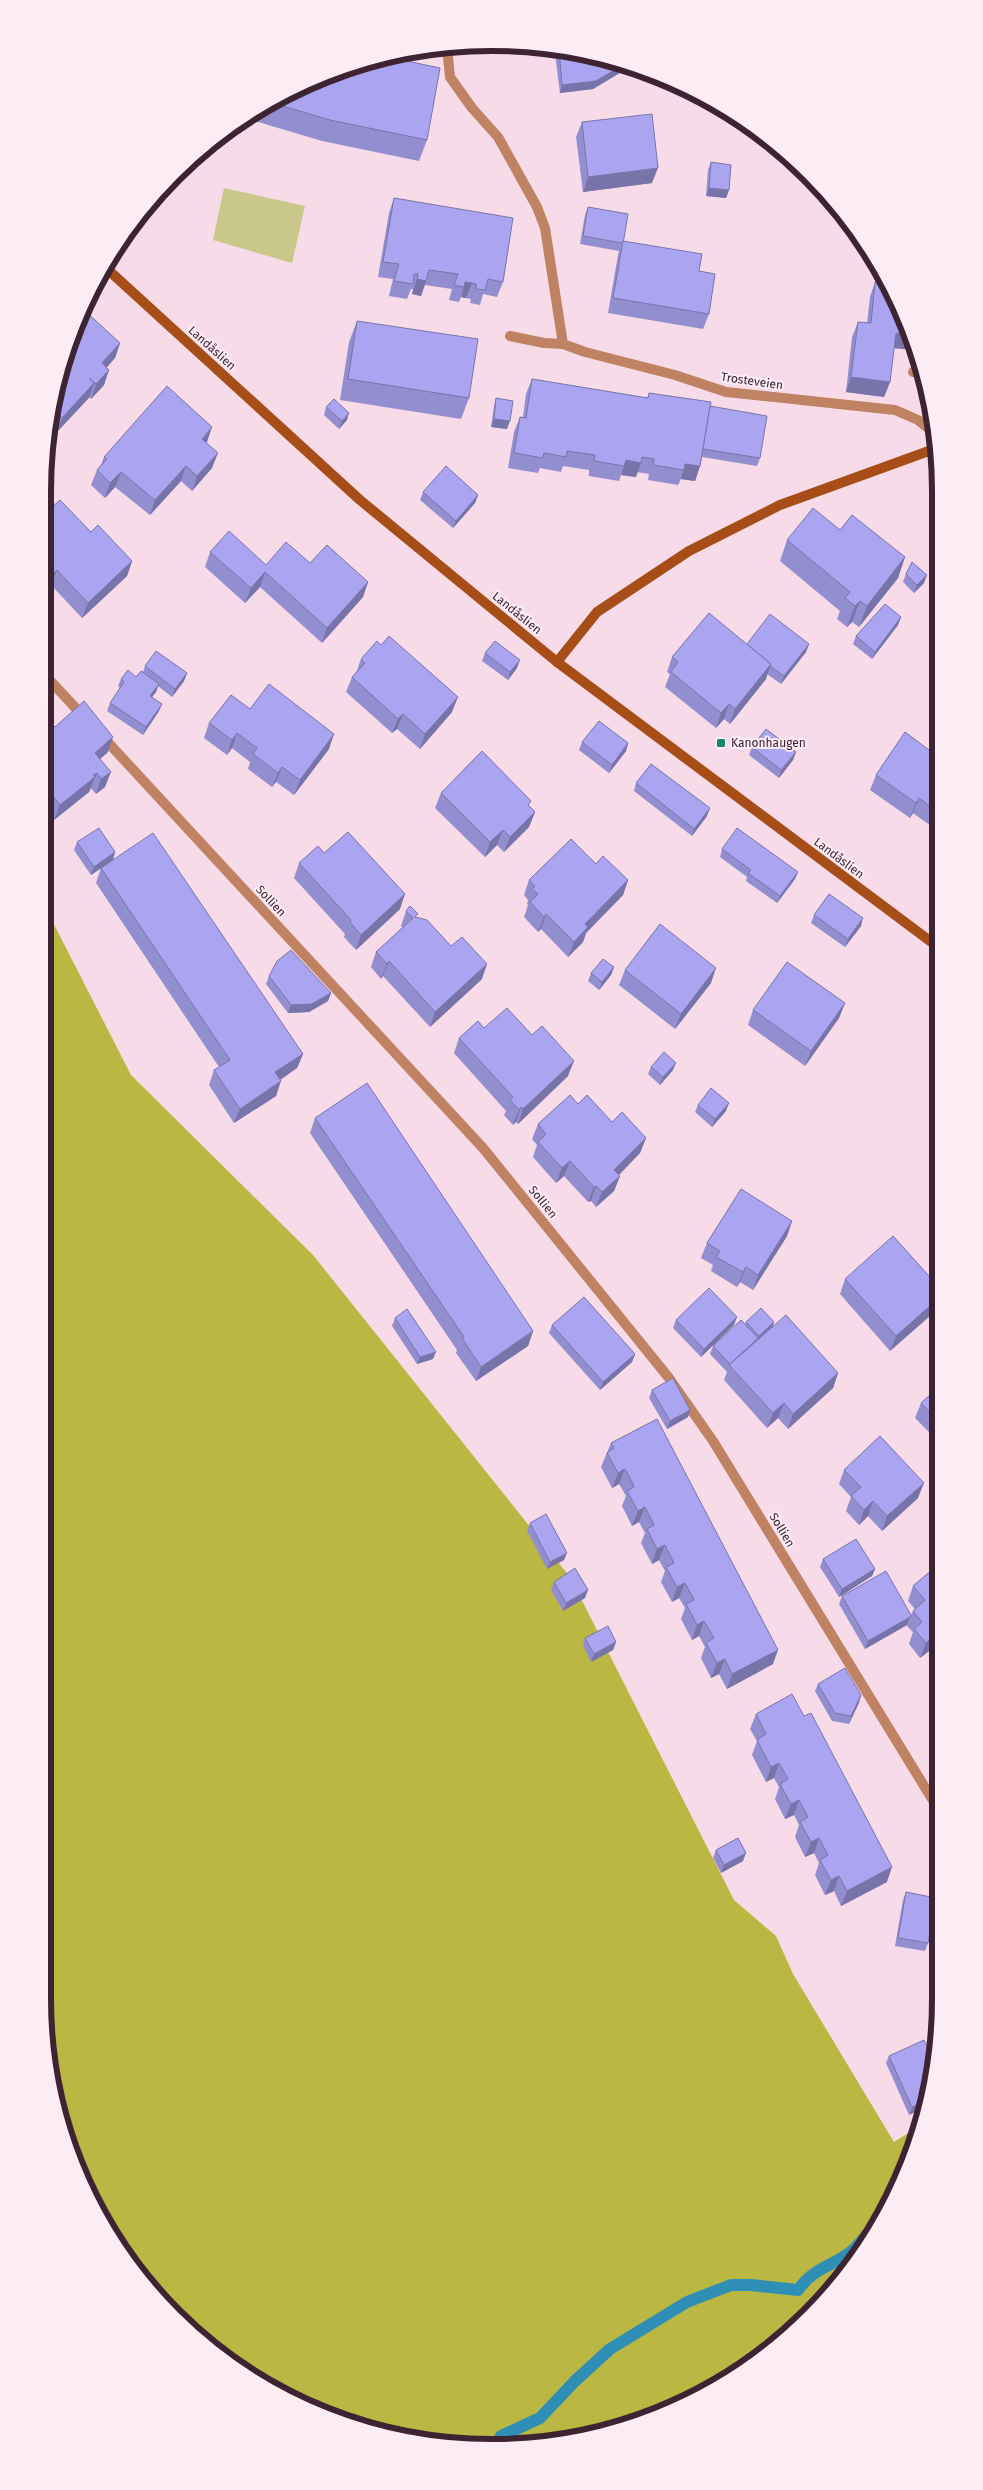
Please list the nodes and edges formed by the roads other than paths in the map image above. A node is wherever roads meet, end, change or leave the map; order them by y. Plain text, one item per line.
1 (448, 54) edge
2 (110, 271) edge
3 (510, 336) dead end
4 (563, 344) junction
5 (927, 427) edge
6 (930, 451) edge
7 (557, 662) junction
8 (51, 682) edge
9 (932, 943) edge
10 (932, 1799) edge

1 - 4 street
2 - 7 street, Landåslien
3 - 4 street, Trosteveien
4 - 5 street, Trosteveien
6 - 7 street
7 - 9 street, Landåslien
8 - 10 street, Sollien

